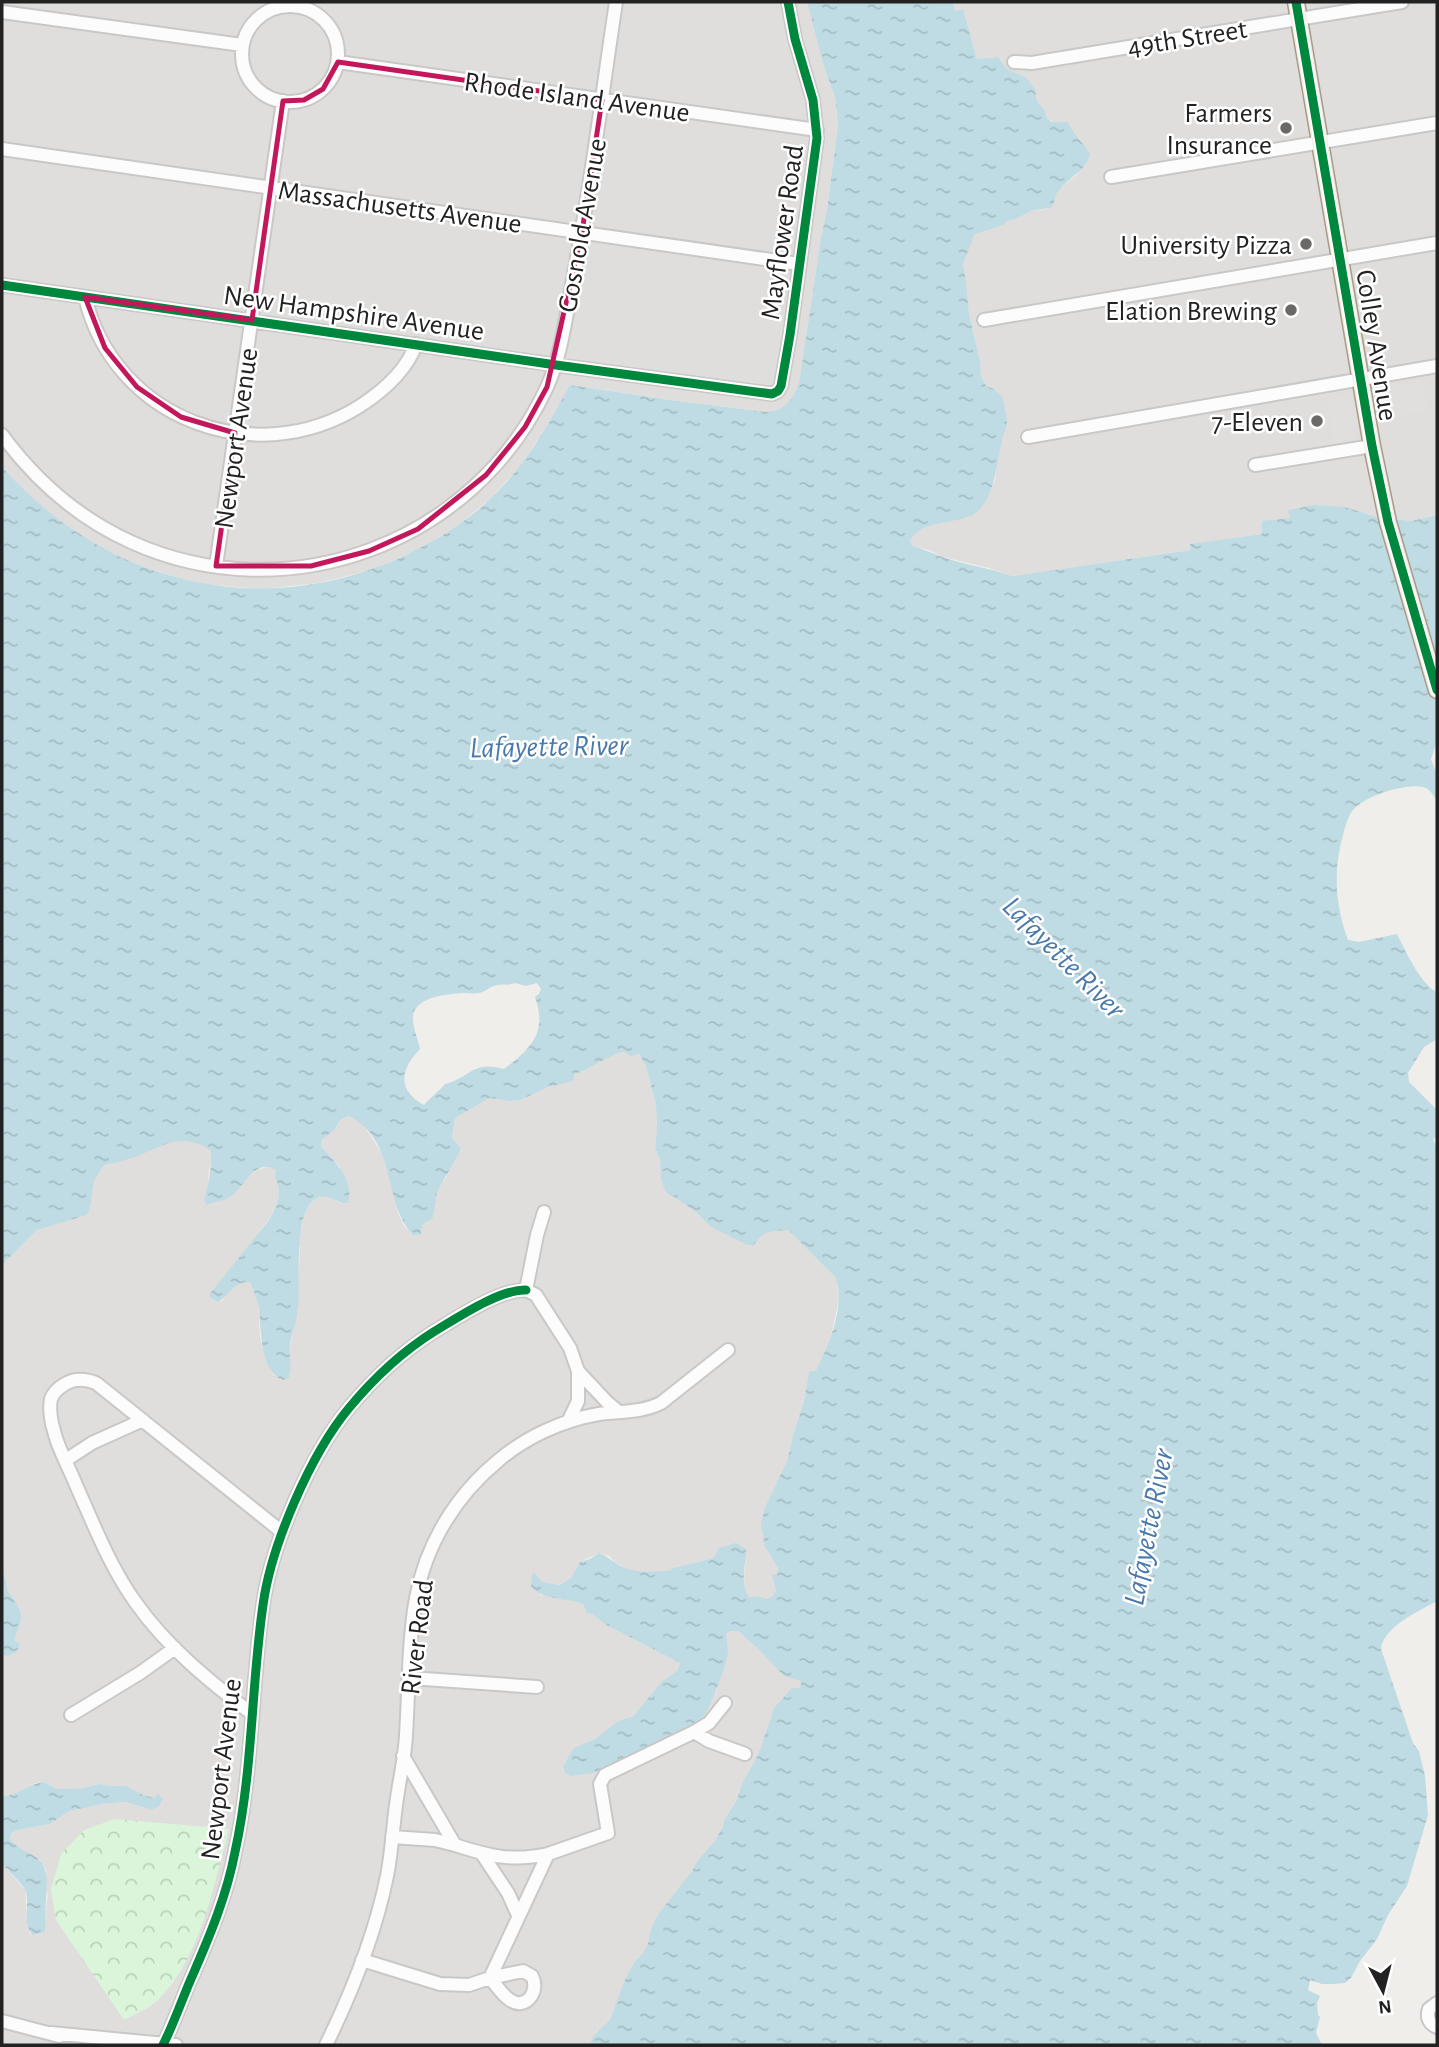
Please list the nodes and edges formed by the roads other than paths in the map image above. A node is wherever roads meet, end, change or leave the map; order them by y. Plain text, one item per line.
1 (616, 2) edge
2 (788, 2) edge
3 (1296, 2) edge
4 (1402, 2) edge
5 (299, 4) edge
6 (2, 12) edge
7 (1299, 19) junction
8 (242, 46) junction
9 (338, 62) junction
10 (1014, 62) dead end
11 (602, 100) junction
12 (283, 101) junction
13 (1437, 122) edge
14 (817, 130) junction
15 (1321, 142) junction
16 (2, 149) edge
17 (1111, 177) dead end
18 (271, 188) junction
19 (582, 232) junction
20 (1437, 243) edge
21 (1341, 259) junction
22 (799, 264) junction
23 (2, 285) edge
24 (85, 297) junction
25 (251, 320) junction
26 (984, 320) dead end
27 (416, 344) junction
28 (556, 365) junction
29 (1437, 366) edge
30 (1360, 379) junction
31 (699, 385) joint
32 (234, 433) junction
33 (2, 435) edge
34 (1028, 437) dead end
35 (1372, 446) junction
36 (1255, 465) dead end
37 (216, 566) junction
38 (1437, 690) edge
39 (544, 1212) dead end
40 (526, 1290) junction
41 (728, 1350) dead end
42 (578, 1371) junction
43 (619, 1412) junction
44 (143, 1420) junction
45 (568, 1422) junction
46 (66, 1460) junction
47 (282, 1532) junction
48 (175, 1648) junction
49 (410, 1678) junction
50 (537, 1687) dead end
51 (726, 1703) dead end
52 (251, 1713) junction
53 (71, 1715) dead end
54 (694, 1732) junction
55 (745, 1754) dead end
56 (403, 1756) junction
57 (392, 1837) junction
58 (455, 1845) junction
59 (482, 1854) junction
60 (548, 1854) junction
61 (518, 1915) junction
62 (362, 1960) junction
63 (1437, 2003) edge
64 (2, 2021) edge
65 (1437, 2027) edge
66 (51, 2033) junction
67 (324, 2043) edge
68 (89, 2045) edge
69 (168, 2045) edge

1 - 11 street, Gosnold Avenue
2 - 14 street, Mayflower Road
3 - 7 main road, Colley Avenue
4 - 7 street, 49th Street
5 - 8 street
5 - 9 street
6 - 8 street
7 - 10 street, 49th Street
7 - 15 main road, Colley Avenue
8 - 12 street
9 - 11 street, Rhode Island Avenue
9 - 12 street
11 - 14 street, Rhode Island Avenue
11 - 19 street, Gosnold Avenue
12 - 18 street, Newport Avenue
13 - 15 street
14 - 22 street, Mayflower Road
15 - 17 street
15 - 21 main road, Colley Avenue
16 - 18 street, Massachusetts Avenue
18 - 19 street, Massachusetts Avenue
18 - 25 street, Newport Avenue
19 - 22 street, Massachusetts Avenue
19 - 28 street, Gosnold Avenue
20 - 21 street
21 - 26 street
21 - 30 main road, Colley Avenue
22 - 31 street, Mayflower Road
23 - 24 street, New Hampshire Avenue
24 - 25 street, New Hampshire Avenue
24 - 32 street
25 - 27 street, New Hampshire Avenue
25 - 32 street, Newport Avenue
27 - 28 street, New Hampshire Avenue
27 - 32 street
28 - 31 street, New Hampshire Avenue
28 - 37 street
29 - 30 street
30 - 34 street
30 - 35 main road, Colley Avenue
32 - 37 street, Newport Avenue
33 - 37 street
35 - 36 street
35 - 38 main road, Colley Avenue
39 - 40 street
40 - 42 street
40 - 47 street, Newport Avenue
41 - 43 street, River Road
42 - 43 street
42 - 45 street
43 - 45 street, River Road
44 - 46 street
44 - 46 street
44 - 47 street
45 - 49 street, River Road
46 - 48 street
47 - 52 street, Newport Avenue
48 - 52 street
48 - 53 street
49 - 50 street
49 - 56 street, River Road
51 - 54 street
52 - 69 street, Newport Avenue
54 - 55 street
54 - 60 street
56 - 57 street, River Road
56 - 58 street
57 - 58 street
57 - 62 street, River Road
58 - 59 street
59 - 60 street
59 - 61 street
60 - 61 street
61 - 62 street
62 - 67 street, River Road
63 - 65 street
64 - 66 street
66 - 68 street
66 - 69 street

